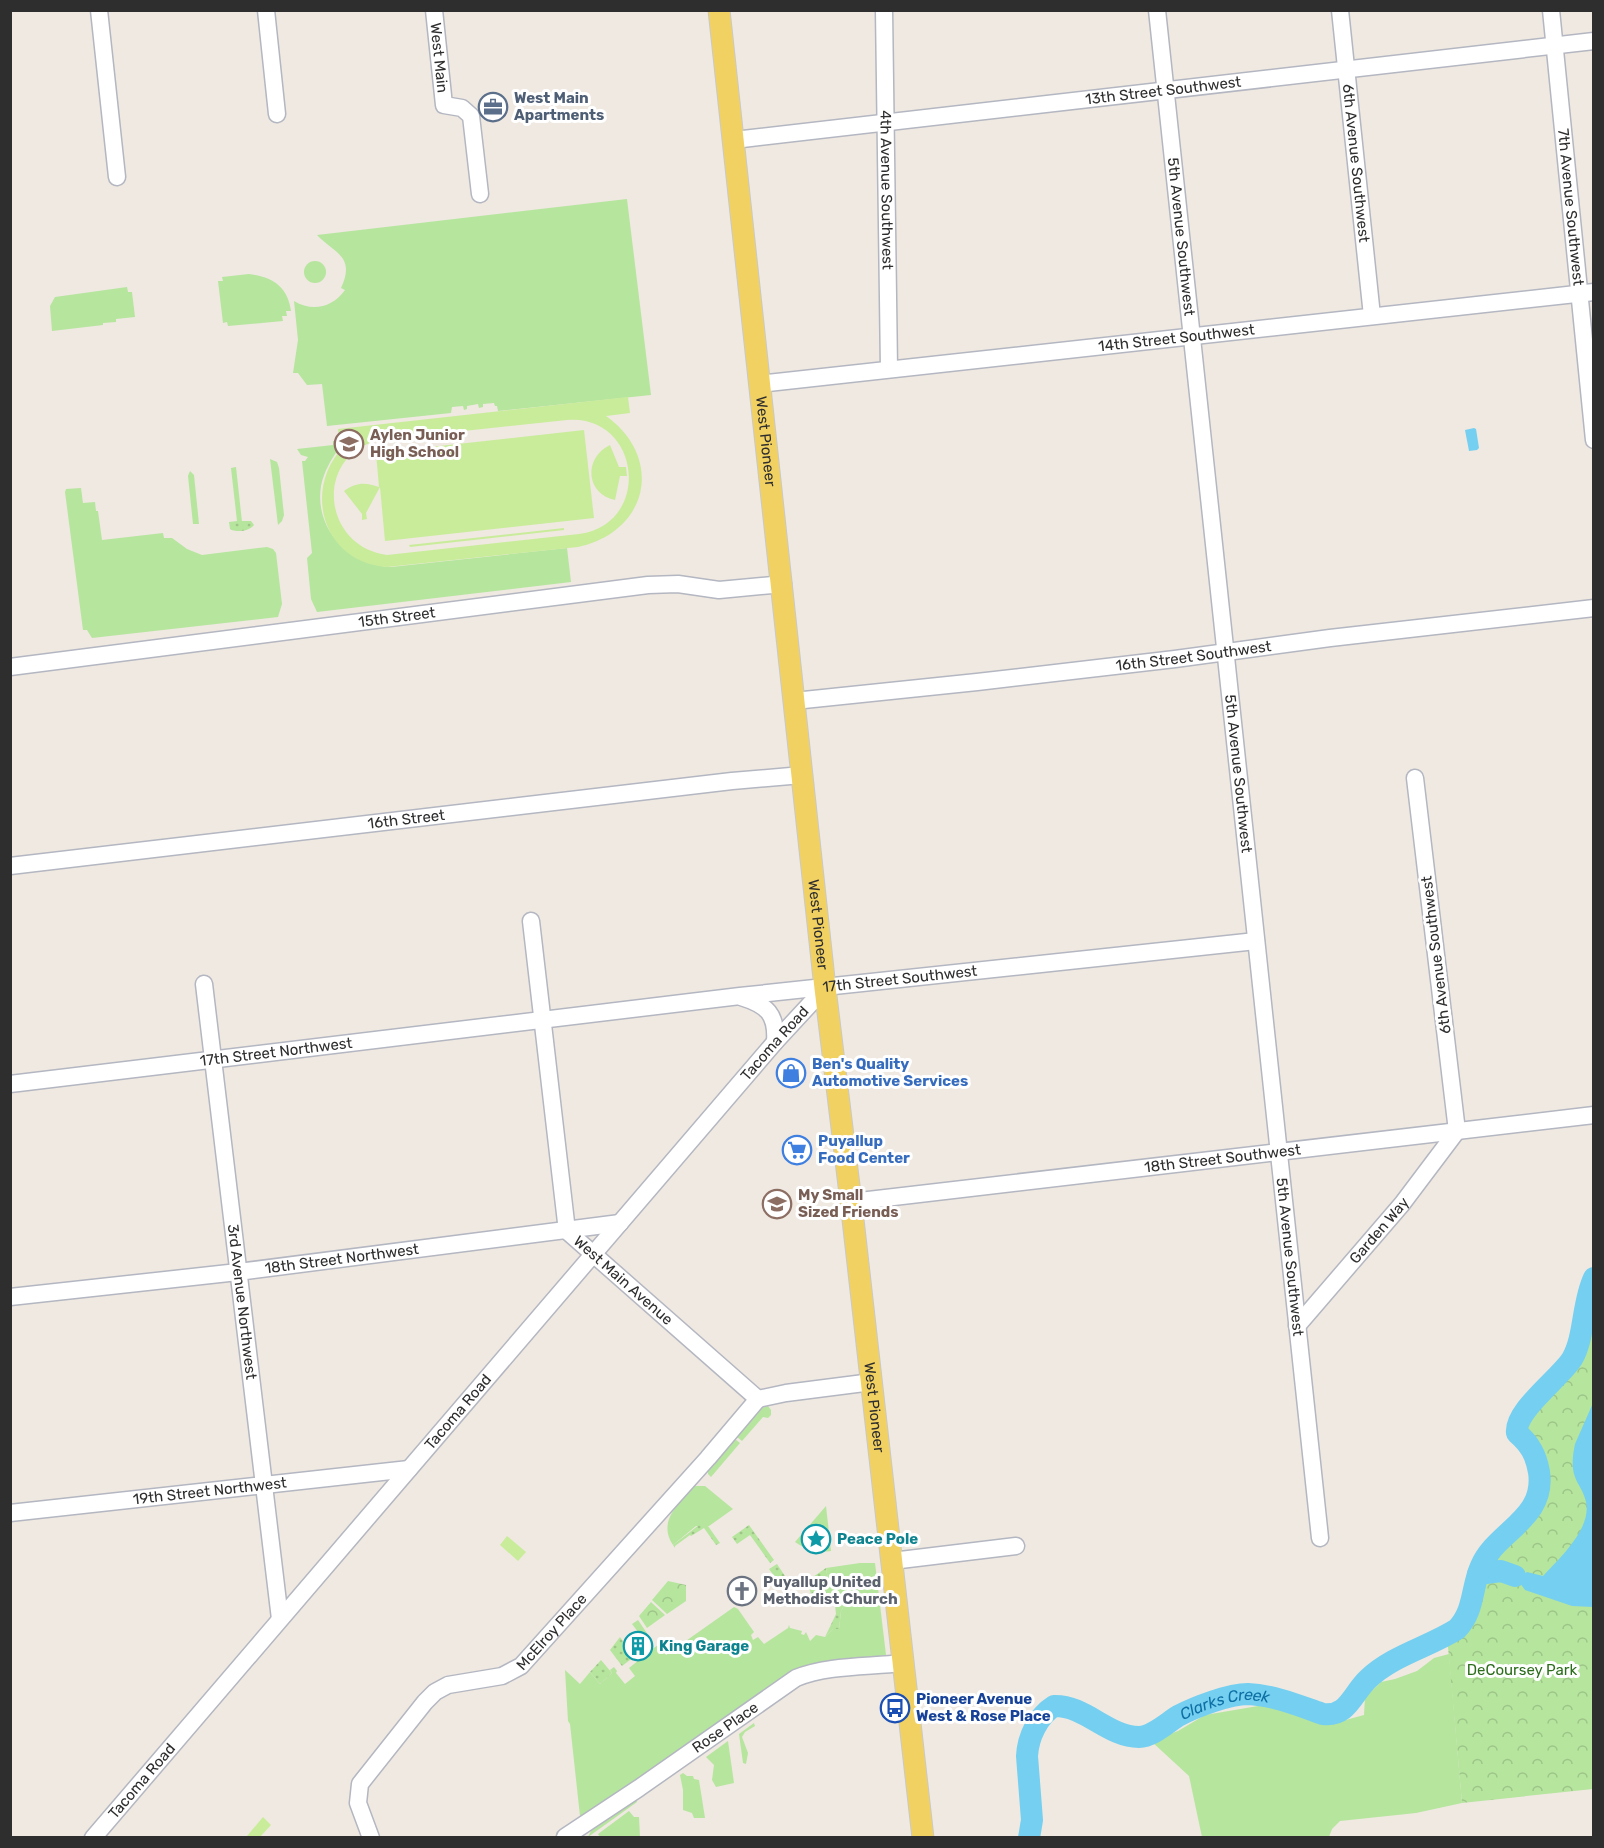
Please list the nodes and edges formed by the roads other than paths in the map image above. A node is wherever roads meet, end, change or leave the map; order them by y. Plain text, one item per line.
1 (99, 10) edge
2 (267, 10) edge
3 (434, 10) edge
4 (719, 10) edge
5 (884, 10) edge
6 (1157, 10) edge
7 (1340, 10) edge
8 (1551, 10) edge
9 (1593, 41) edge
10 (1555, 45) junction
11 (1346, 70) junction
12 (1165, 90) junction
13 (277, 114) dead end
14 (885, 123) junction
15 (734, 140) junction
16 (117, 177) dead end
17 (480, 194) dead end
18 (1586, 292) edge
19 (1372, 316) junction
20 (1191, 336) junction
21 (889, 369) junction
22 (759, 384) junction
23 (1593, 440) edge
24 (783, 584) junction
25 (1593, 608) edge
26 (1225, 652) junction
27 (10, 667) edge
28 (794, 701) junction
29 (802, 775) junction
30 (1415, 778) dead end
31 (10, 866) edge
32 (531, 921) dead end
33 (1256, 941) junction
34 (204, 984) dead end
35 (825, 987) junction
36 (740, 996) junction
37 (543, 1021) junction
38 (775, 1042) junction
39 (213, 1060) junction
40 (10, 1084) edge
41 (1593, 1115) edge
42 (1457, 1131) junction
43 (1278, 1152) junction
44 (852, 1202) junction
45 (620, 1223) junction
46 (567, 1231) junction
47 (593, 1256) junction
48 (238, 1272) junction
49 (10, 1298) edge
50 (1297, 1326) junction
51 (872, 1382) junction
52 (758, 1399) junction
53 (409, 1469) junction
54 (262, 1485) junction
55 (10, 1513) edge
56 (1320, 1538) dead end
57 (1016, 1546) dead end
58 (892, 1561) junction
59 (280, 1619) junction
60 (902, 1663) junction
61 (93, 1838) edge
62 (371, 1838) edge
63 (565, 1838) edge
64 (923, 1838) edge

1 - 16 street
2 - 13 street
3 - 17 street, West Main
4 - 15 main road, West Pioneer
5 - 14 street, 4th Avenue Southwest
6 - 12 street, 5th Avenue Southwest
7 - 11 street, 6th Avenue Southwest
8 - 10 street, 7th Avenue Southwest
9 - 10 street, 13th Street Southwest
10 - 11 street, 13th Street Southwest
10 - 18 street, 7th Avenue Southwest
11 - 12 street, 13th Street Southwest
11 - 19 street, 6th Avenue Southwest
12 - 14 street, 13th Street Southwest
12 - 20 street, 5th Avenue Southwest
14 - 15 street, 13th Street Southwest
14 - 21 street, 4th Avenue Southwest
15 - 22 main road, West Pioneer
18 - 19 street, 14th Street Southwest
18 - 23 street, 7th Avenue Southwest
19 - 20 street, 14th Street Southwest
20 - 21 street, 14th Street Southwest
20 - 26 street, 5th Avenue Southwest
21 - 22 street, 14th Street Southwest
22 - 24 main road, West Pioneer
24 - 27 street, 15th Street
24 - 28 main road, West Pioneer
25 - 26 street, 16th Street Southwest
26 - 28 street, 16th Street Southwest
26 - 33 street, 5th Avenue Southwest
28 - 29 main road, West Pioneer
29 - 31 street, 16th Street
29 - 35 main road, West Pioneer
30 - 42 street, 6th Avenue Southwest
32 - 37 street, West Main Avenue
33 - 35 street, 17th Street Southwest
33 - 43 street, 5th Avenue Southwest
34 - 39 street, 3rd Avenue Northwest
35 - 36 street, 17th Street Southwest
35 - 38 street, Tacoma Road
35 - 44 main road, West Pioneer
36 - 37 street, 17th Street Southwest
36 - 38 street
37 - 39 street, 17th Street Northwest
37 - 46 street, West Main Avenue
38 - 45 street, Tacoma Road
39 - 40 street, 17th Street Northwest
39 - 48 street, 3rd Avenue Northwest
41 - 42 street, 18th Street Southwest
42 - 43 street, 18th Street Southwest
42 - 50 street, Garden Way
43 - 44 street, 18th Street Southwest
43 - 50 street, 5th Avenue Southwest
44 - 51 main road, West Pioneer
45 - 46 street, 18th Street Northwest
45 - 47 street, Tacoma Road
46 - 47 street, West Main Avenue
46 - 48 street, 18th Street Northwest
47 - 52 street, West Main Avenue
47 - 53 street, Tacoma Road
48 - 49 street, 18th Street Northwest
48 - 54 street, 3rd Avenue Northwest
50 - 56 street, 5th Avenue Southwest
51 - 52 street
51 - 58 main road, West Pioneer
52 - 62 street, McElroy Place
53 - 54 street, 19th Street Northwest
53 - 59 street, Tacoma Road
54 - 55 street, 19th Street Northwest
54 - 59 street, 3rd Avenue Northwest
57 - 58 street
58 - 60 main road, West Pioneer
59 - 61 street, Tacoma Road
60 - 63 street, Rose Place
60 - 64 main road, West Pioneer

